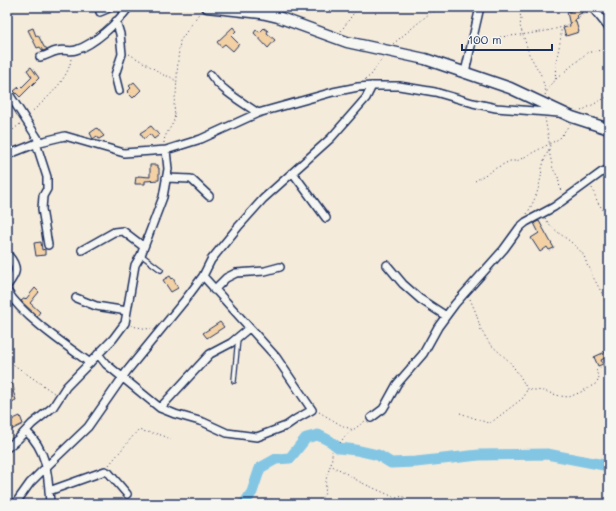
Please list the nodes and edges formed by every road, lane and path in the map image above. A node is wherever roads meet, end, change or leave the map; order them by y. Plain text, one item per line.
1 (112, 7) edge
2 (129, 7) edge
3 (358, 7) edge
4 (446, 7) edge
5 (480, 7) edge
6 (519, 7) edge
7 (232, 8) edge
8 (593, 8) edge
9 (204, 9) edge
10 (100, 12) dead end
11 (116, 21) junction
12 (561, 28) junction
13 (609, 28) edge
14 (523, 34) junction
15 (332, 37) junction
16 (500, 37) dead end
17 (605, 49) dead end
18 (121, 50) junction
19 (386, 50) junction
20 (71, 51) junction
21 (40, 58) dead end
22 (465, 72) junction
23 (211, 75) dead end
24 (556, 80) junction
25 (176, 81) junction
26 (372, 86) junction
27 (358, 88) junction
28 (7, 91) edge
29 (119, 92) dead end
30 (546, 92) junction
31 (609, 96) edge
32 (541, 102) junction
33 (545, 112) junction
34 (258, 113) junction
35 (568, 115) junction
36 (24, 117) junction
37 (609, 129) edge
38 (7, 136) edge
39 (38, 143) junction
40 (550, 143) junction
41 (166, 150) junction
42 (549, 151) junction
43 (7, 155) edge
44 (609, 169) edge
45 (293, 173) junction
46 (166, 178) junction
47 (475, 180) dead end
48 (589, 182) junction
49 (209, 196) dead end
50 (565, 199) junction
51 (604, 211) junction
52 (542, 213) junction
53 (609, 213) edge
54 (326, 218) dead end
55 (526, 222) junction
56 (609, 222) edge
57 (48, 244) dead end
58 (144, 247) junction
59 (82, 250) dead end
60 (141, 255) junction
61 (7, 256) edge
62 (387, 265) dead end
63 (280, 267) dead end
64 (162, 270) dead end
65 (203, 276) junction
66 (7, 286) edge
67 (214, 290) junction
68 (7, 291) edge
69 (467, 291) junction
70 (76, 298) dead end
71 (127, 311) junction
72 (609, 314) edge
73 (446, 316) junction
74 (125, 323) junction
75 (164, 326) junction
76 (249, 328) junction
77 (238, 338) junction
78 (98, 354) junction
79 (7, 360) edge
80 (609, 360) edge
81 (90, 363) junction
82 (123, 378) junction
83 (234, 381) dead end
84 (527, 388) junction
85 (60, 396) junction
86 (160, 408) junction
87 (312, 410) junction
88 (460, 413) dead end
89 (371, 418) joint
90 (353, 430) junction
91 (26, 431) junction
92 (171, 440) dead end
93 (340, 443) dead end
94 (7, 448) edge
95 (332, 451) dead end
96 (331, 463) junction
97 (46, 467) junction
98 (105, 470) junction
99 (49, 490) junction
100 (127, 494) dead end
101 (272, 497) dead end
102 (15, 504) edge
103 (50, 504) edge
104 (269, 504) edge
105 (317, 504) edge
106 (409, 504) edge

1 - 10 street
2 - 11 street
3 - 15 path
4 - 19 path
5 - 22 street
6 - 14 path
7 - 9 street
7 - 15 street
8 - 12 path
8 - 13 street
9 - 25 path
11 - 18 street
11 - 20 street
12 - 14 path
12 - 24 path
14 - 16 path
14 - 30 path
15 - 19 street
17 - 24 path
18 - 25 path
18 - 29 street
19 - 22 street
19 - 27 path
20 - 21 street
20 - 36 path
22 - 32 street
23 - 34 street
24 - 30 path
25 - 41 path
26 - 27 street
26 - 33 street
26 - 45 street
27 - 34 street
28 - 36 street
30 - 32 path
31 - 35 path
32 - 35 street
33 - 35 street
33 - 40 path
34 - 41 street
35 - 37 street
35 - 40 path
36 - 38 path
36 - 39 street
39 - 41 street
39 - 43 street
39 - 57 street
40 - 42 path
40 - 47 path
41 - 46 street
42 - 50 path
42 - 55 path
44 - 48 street
45 - 54 street
45 - 65 street
46 - 49 street
46 - 58 street
48 - 50 street
48 - 51 path
50 - 52 street
51 - 53 path
51 - 56 path
52 - 55 street
52 - 72 path
55 - 69 street
58 - 59 street
58 - 60 street
60 - 64 lane
60 - 71 street
61 - 66 street
62 - 73 street
63 - 67 street
65 - 67 street
65 - 75 street
67 - 76 street
68 - 81 street
69 - 73 street
69 - 84 path
70 - 71 street
71 - 74 street
73 - 89 street
74 - 75 path
74 - 78 street
75 - 82 street
76 - 77 street
76 - 87 street
77 - 83 lane
77 - 86 street
78 - 81 street
78 - 82 street
79 - 85 path
80 - 84 path
81 - 85 street
82 - 86 street
82 - 97 street
84 - 88 path
85 - 91 street
86 - 87 street
87 - 90 path
89 - 90 path
90 - 93 path
91 - 94 street
91 - 97 street
92 - 98 path
95 - 96 path
96 - 105 path
96 - 106 path
97 - 99 street
97 - 102 street
98 - 99 street
98 - 100 street
99 - 103 street
101 - 104 path

